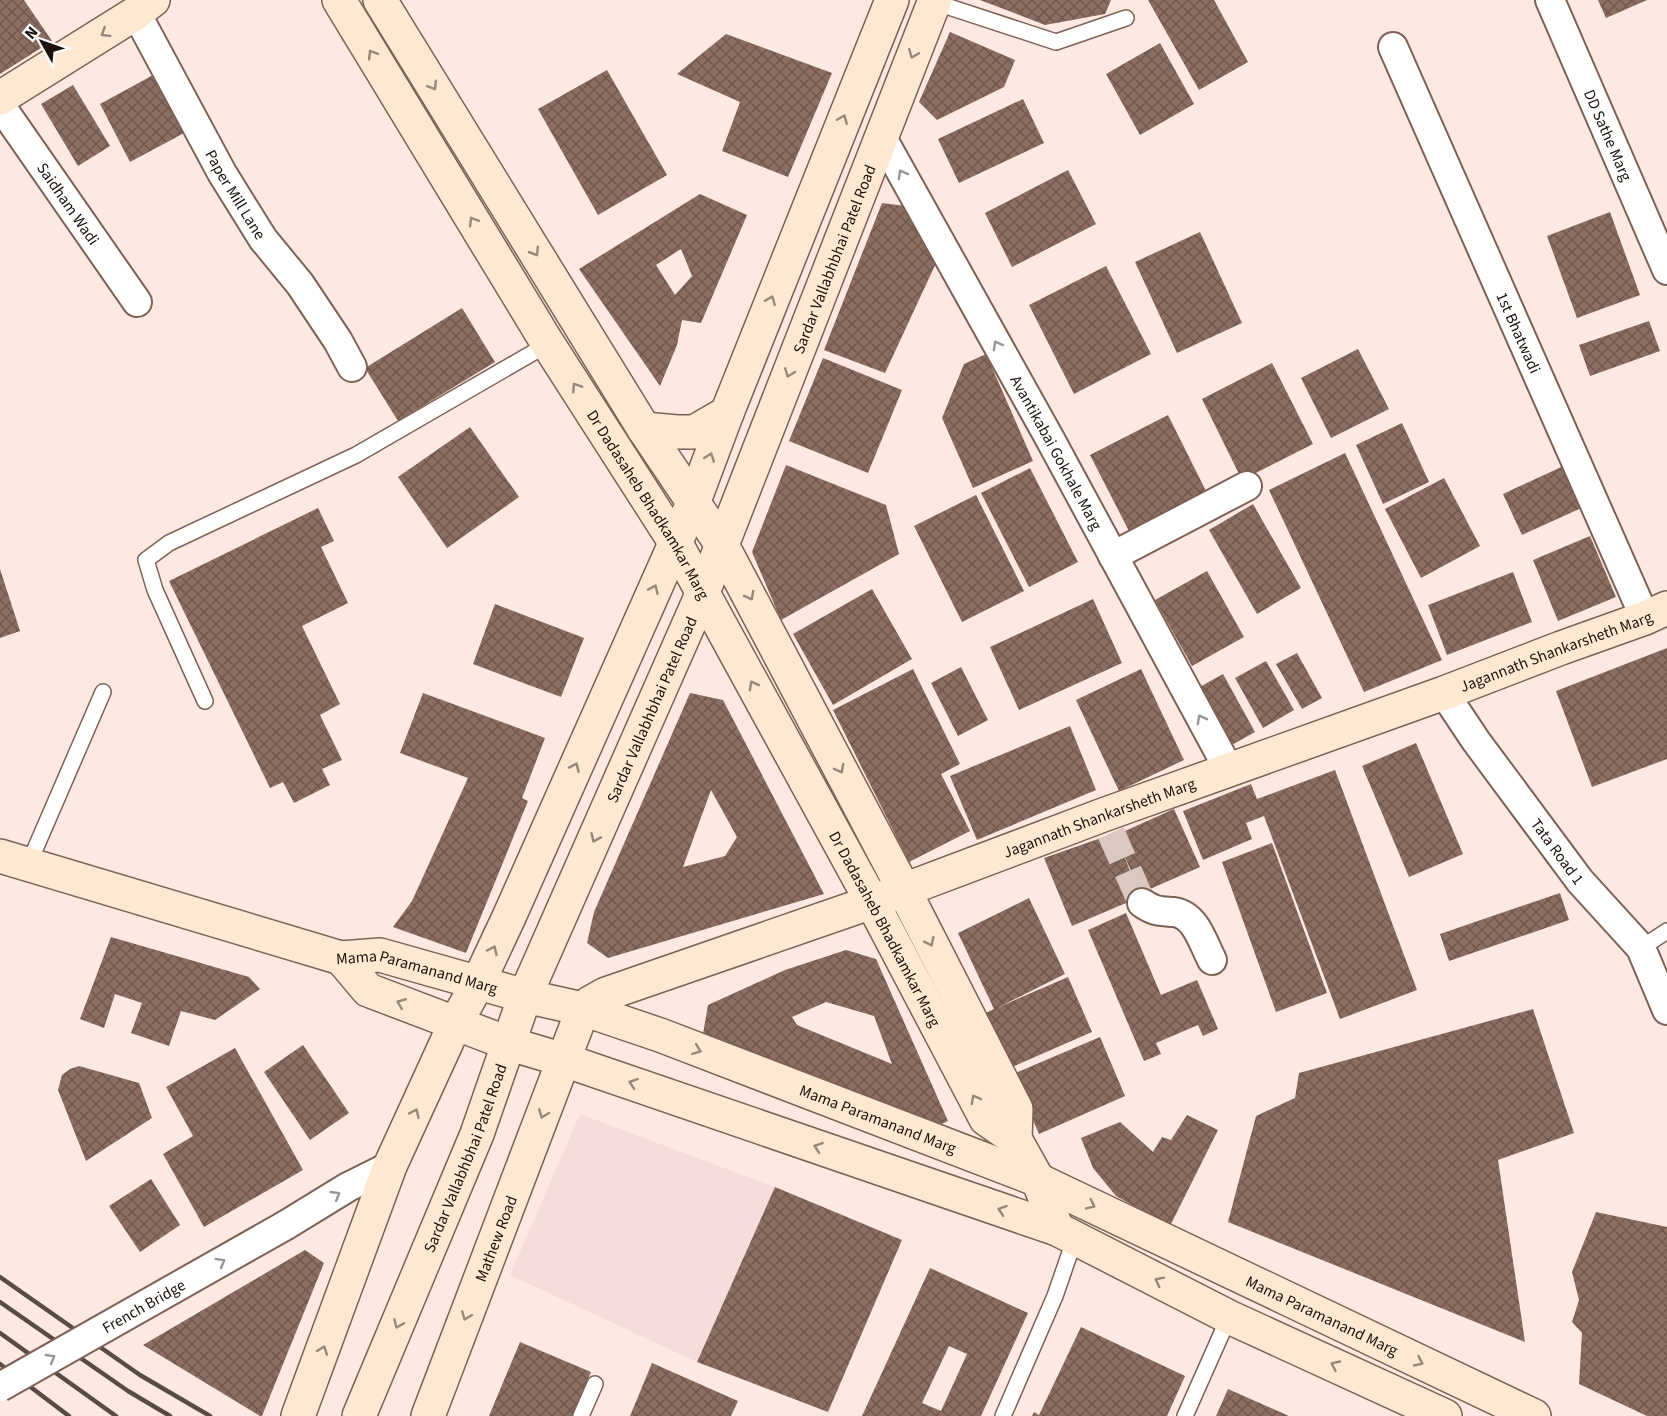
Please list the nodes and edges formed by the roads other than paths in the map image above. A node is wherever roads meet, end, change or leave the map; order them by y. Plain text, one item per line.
1 (339, 0) edge
2 (380, 0) edge
3 (892, 0) edge
4 (1551, 0) edge
5 (935, 1) edge
6 (145, 6) edge
7 (1126, 18) dead end
8 (1393, 47) dead end
9 (0, 98) edge
10 (0, 105) edge
11 (881, 136) junction
12 (1667, 270) edge
13 (137, 302) dead end
14 (549, 344) junction
15 (352, 367) dead end
16 (727, 413) junction
17 (644, 429) junction
18 (1247, 486) dead end
19 (694, 501) junction
20 (675, 542) junction
21 (722, 545) junction
22 (1113, 556) junction
23 (703, 592) junction
24 (1656, 613) edge
25 (103, 692) dead end
26 (1444, 693) junction
27 (205, 701) dead end
28 (810, 711) junction
29 (777, 728) junction
30 (1229, 770) junction
31 (14, 860) edge
32 (904, 890) junction
33 (872, 902) junction
34 (1142, 903) dead end
35 (1667, 931) edge
36 (1641, 948) junction
37 (341, 958) junction
38 (1212, 960) dead end
39 (478, 982) junction
40 (525, 996) junction
41 (962, 1004) junction
42 (583, 1009) junction
43 (1667, 1010) edge
44 (933, 1019) junction
45 (455, 1024) junction
46 (510, 1044) junction
47 (564, 1060) junction
48 (1015, 1139) junction
49 (390, 1166) junction
50 (1038, 1180) junction
51 (1066, 1234) junction
52 (1229, 1317) junction
53 (595, 1384) dead end
54 (0, 1387) edge
55 (300, 1410) edge
56 (360, 1416) edge
57 (428, 1416) edge
58 (580, 1416) edge
59 (1003, 1416) edge
60 (1185, 1416) edge
61 (1445, 1416) edge
62 (1534, 1416) edge

14 -> 1 main road, Dr Dadasaheb Bhadkamkar Marg
2 -> 17 main road, Dr Dadasaheb Bhadkamkar Marg
16 -> 3 main road
4 - 12 street, DD Sathe Marg
5 - 7 lane
5 -> 11 main road, Sardar Vallabhbhai Patel Road
6 -> 9 main road
6 - 15 street, Paper Mill Lane
8 - 24 street, 1st Bhatwadi
10 - 13 street, Saidham Wadi
11 -> 21 main road, Sardar Vallabhbhai Patel Road
22 -> 11 street, Avantikabai Gokhale Marg
20 -> 14 main road, Dr Dadasaheb Bhadkamkar Marg
14 - 27 lane
16 - 17 main road
19 -> 16 main road
17 - 19 main road, Dr Dadasaheb Bhadkamkar Marg
18 - 22 street
19 - 20 main road
19 - 21 main road, Dr Dadasaheb Bhadkamkar Marg
20 - 23 main road, Dr Dadasaheb Bhadkamkar Marg
39 -> 20 main road
21 - 23 main road, Sardar Vallabhbhai Patel Road
21 -> 28 main road, Dr Dadasaheb Bhadkamkar Marg
30 -> 22 street, Avantikabai Gokhale Marg
29 -> 23 main road, Dr Dadasaheb Bhadkamkar Marg
23 -> 40 main road, Sardar Vallabhbhai Patel Road
24 - 26 main road, Jagannath Shankarsheth Marg
25 - 31 lane
26 - 30 main road, Jagannath Shankarsheth Marg
26 - 36 street, Tata Road 1
28 - 29 main road
28 -> 32 main road, Dr Dadasaheb Bhadkamkar Marg
29 - 33 main road, Dr Dadasaheb Bhadkamkar Marg
30 - 32 main road, Jagannath Shankarsheth Marg
31 - 37 main road
32 - 33 main road, Jagannath Shankarsheth Marg
32 -> 41 main road, Dr Dadasaheb Bhadkamkar Marg
33 - 42 main road, Jagannath Shankarsheth Marg
33 - 44 main road, Dr Dadasaheb Bhadkamkar Marg
34 - 38 street
35 - 36 lane
36 - 43 street, Tata Road 1
37 - 39 main road, Mama Paramanand Marg
45 -> 37 main road, Mama Paramanand Marg
39 - 40 main road, Mama Paramanand Marg
39 - 45 main road
40 - 42 main road, Mama Paramanand Marg
40 - 46 main road, Sardar Vallabhbhai Patel Road
41 - 44 main road
41 - 48 main road, Dr Dadasaheb Bhadkamkar Marg
42 - 47 main road
42 -> 50 main road, Mama Paramanand Marg
48 -> 44 main road, Dr Dadasaheb Bhadkamkar Marg
45 - 46 main road, Mama Paramanand Marg
49 -> 45 main road
46 - 47 main road, Mama Paramanand Marg
46 -> 56 main road, Sardar Vallabhbhai Patel Road
51 -> 47 main road, Mama Paramanand Marg
47 -> 57 main road, Mathew Road
48 - 50 main road, Dr Dadasaheb Bhadkamkar Marg
54 -> 49 street, French Bridge, bridge
55 -> 49 main road
50 - 51 main road, Dr Dadasaheb Bhadkamkar Marg
50 -> 62 main road, Mama Paramanand Marg
52 -> 51 main road, Mama Paramanand Marg
51 - 59 lane
52 - 60 lane
61 -> 52 main road, Mama Paramanand Marg
53 - 58 lane

